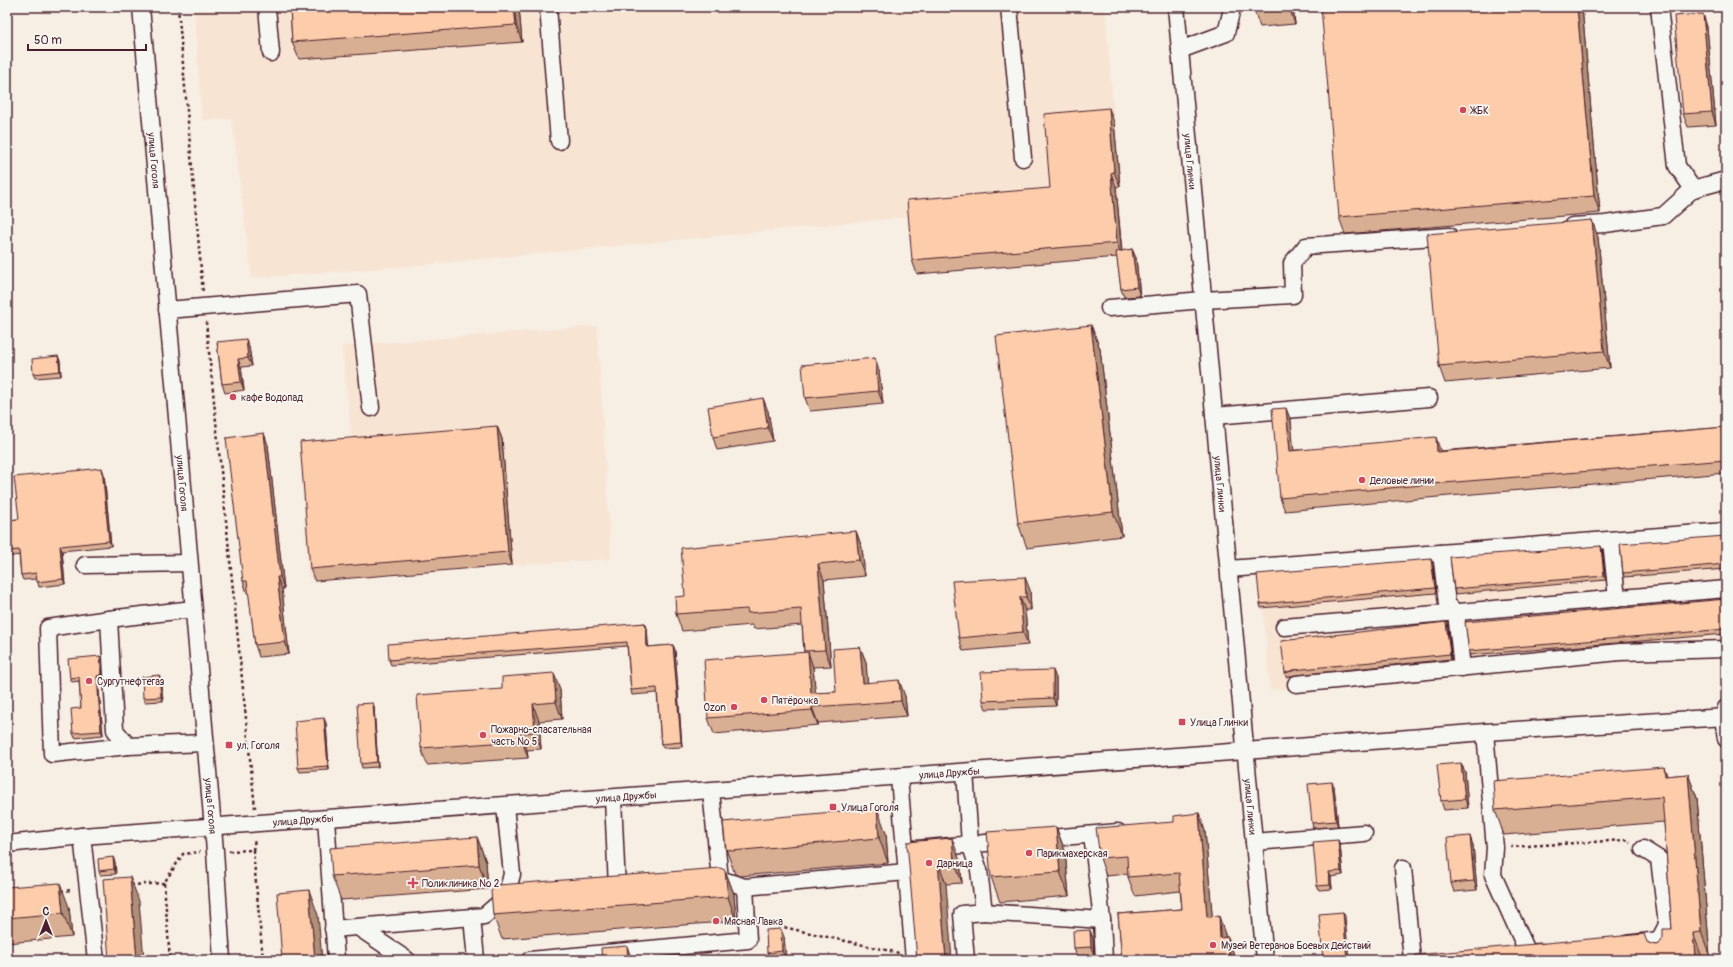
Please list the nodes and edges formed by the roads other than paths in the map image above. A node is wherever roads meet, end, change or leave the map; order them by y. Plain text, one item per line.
1 (141, 7) edge
2 (267, 7) edge
3 (548, 7) edge
4 (1009, 7) edge
5 (1176, 7) edge
6 (1231, 7) edge
7 (1659, 7) edge
8 (1180, 50) junction
9 (271, 53) dead end
10 (559, 141) dead end
11 (1023, 158) dead end
12 (1726, 180) edge
13 (1693, 189) junction
14 (1558, 228) edge
15 (1463, 234) edge
16 (1203, 300) junction
17 (1109, 308) dead end
18 (167, 310) junction
19 (1429, 398) dead end
20 (371, 408) dead end
21 (1214, 416) junction
22 (1726, 531) edge
23 (1611, 541) junction
24 (1441, 554) junction
25 (189, 563) junction
26 (85, 564) dead end
27 (1229, 569) junction
28 (1726, 589) edge
29 (1617, 599) junction
30 (193, 609) junction
31 (1456, 613) junction
32 (109, 619) junction
33 (1284, 627) dead end
34 (1726, 649) edge
35 (1462, 668) junction
36 (1296, 684) dead end
37 (1725, 714) edge
38 (1485, 732) junction
39 (1726, 739) edge
40 (205, 743) junction
41 (128, 746) junction
42 (1245, 751) junction
43 (965, 772) junction
44 (899, 777) junction
45 (711, 791) junction
46 (614, 798) junction
47 (505, 806) junction
48 (326, 819) junction
49 (213, 828) junction
50 (1130, 831) edge
51 (1364, 833) dead end
52 (1092, 835) junction
53 (82, 836) junction
54 (1254, 842) junction
55 (7, 844) edge
56 (970, 844) junction
57 (1643, 849) road end
58 (905, 850) junction
59 (1403, 868) dead end
60 (906, 872) junction
61 (720, 880) junction
62 (696, 882) edge
63 (745, 887) junction
64 (601, 890) edge
65 (984, 912) junction
66 (472, 917) junction
67 (1102, 920) junction
68 (358, 927) junction
69 (334, 929) junction
70 (1659, 940) junction
71 (1613, 945) edge
72 (1559, 950) edge
73 (586, 957) edge
74 (914, 958) edge
75 (96, 960) edge
76 (222, 960) edge
77 (336, 960) edge
78 (407, 960) edge
79 (476, 960) edge
80 (530, 960) edge
81 (966, 960) edge
82 (1104, 960) edge
83 (1265, 960) edge
84 (1412, 960) edge
85 (1663, 960) edge

1 - 18 street, улица Гоголя
2 - 9 street
3 - 10 street
4 - 11 street
5 - 8 street, улица Глинки
6 - 8 street
7 - 13 street
8 - 16 street, улица Глинки
12 - 13 street
13 - 14 street
15 - 16 street
16 - 17 street
16 - 21 street, улица Глинки
18 - 20 street
18 - 25 street, улица Гоголя
19 - 21 street
21 - 27 street, улица Глинки
22 - 23 street
23 - 24 street
23 - 29 street
24 - 27 street
24 - 31 street
25 - 26 street
25 - 30 street, улица Гоголя
27 - 42 street, улица Глинки
28 - 29 street
29 - 31 street
30 - 32 street
30 - 40 street, улица Гоголя
31 - 33 street
31 - 35 street
32 - 41 street
32 - 41 street
34 - 35 street
35 - 36 street
37 - 38 street, улица Дружбы
37 - 39 street
38 - 42 street, улица Дружбы
38 - 72 street
40 - 41 street
40 - 49 street, улица Гоголя
42 - 43 street, улица Дружбы
42 - 54 street, улица Глинки
43 - 44 street, улица Дружбы
43 - 56 street
44 - 45 street, улица Дружбы
44 - 58 street
45 - 46 street, улица Дружбы
45 - 61 street
46 - 47 street, улица Дружбы
46 - 64 street
47 - 48 street, улица Дружбы
47 - 66 street
48 - 49 street, улица Дружбы
48 - 69 street
49 - 53 street, улица Дружбы
49 - 76 street, улица Гоголя
50 - 52 street
51 - 54 street
52 - 56 street
52 - 67 street
53 - 55 street, улица Дружбы
53 - 75 street
54 - 83 street, улица Глинки
56 - 58 street
56 - 65 street
57 - 70 street
58 - 60 street
59 - 84 street
60 - 63 street
60 - 74 street
61 - 62 street
61 - 63 street
63 - 73 street
65 - 67 street
65 - 81 street
66 - 68 street
66 - 79 street
67 - 82 street
68 - 69 street
68 - 78 street
69 - 77 street
70 - 71 street
70 - 85 street
73 - 80 street

